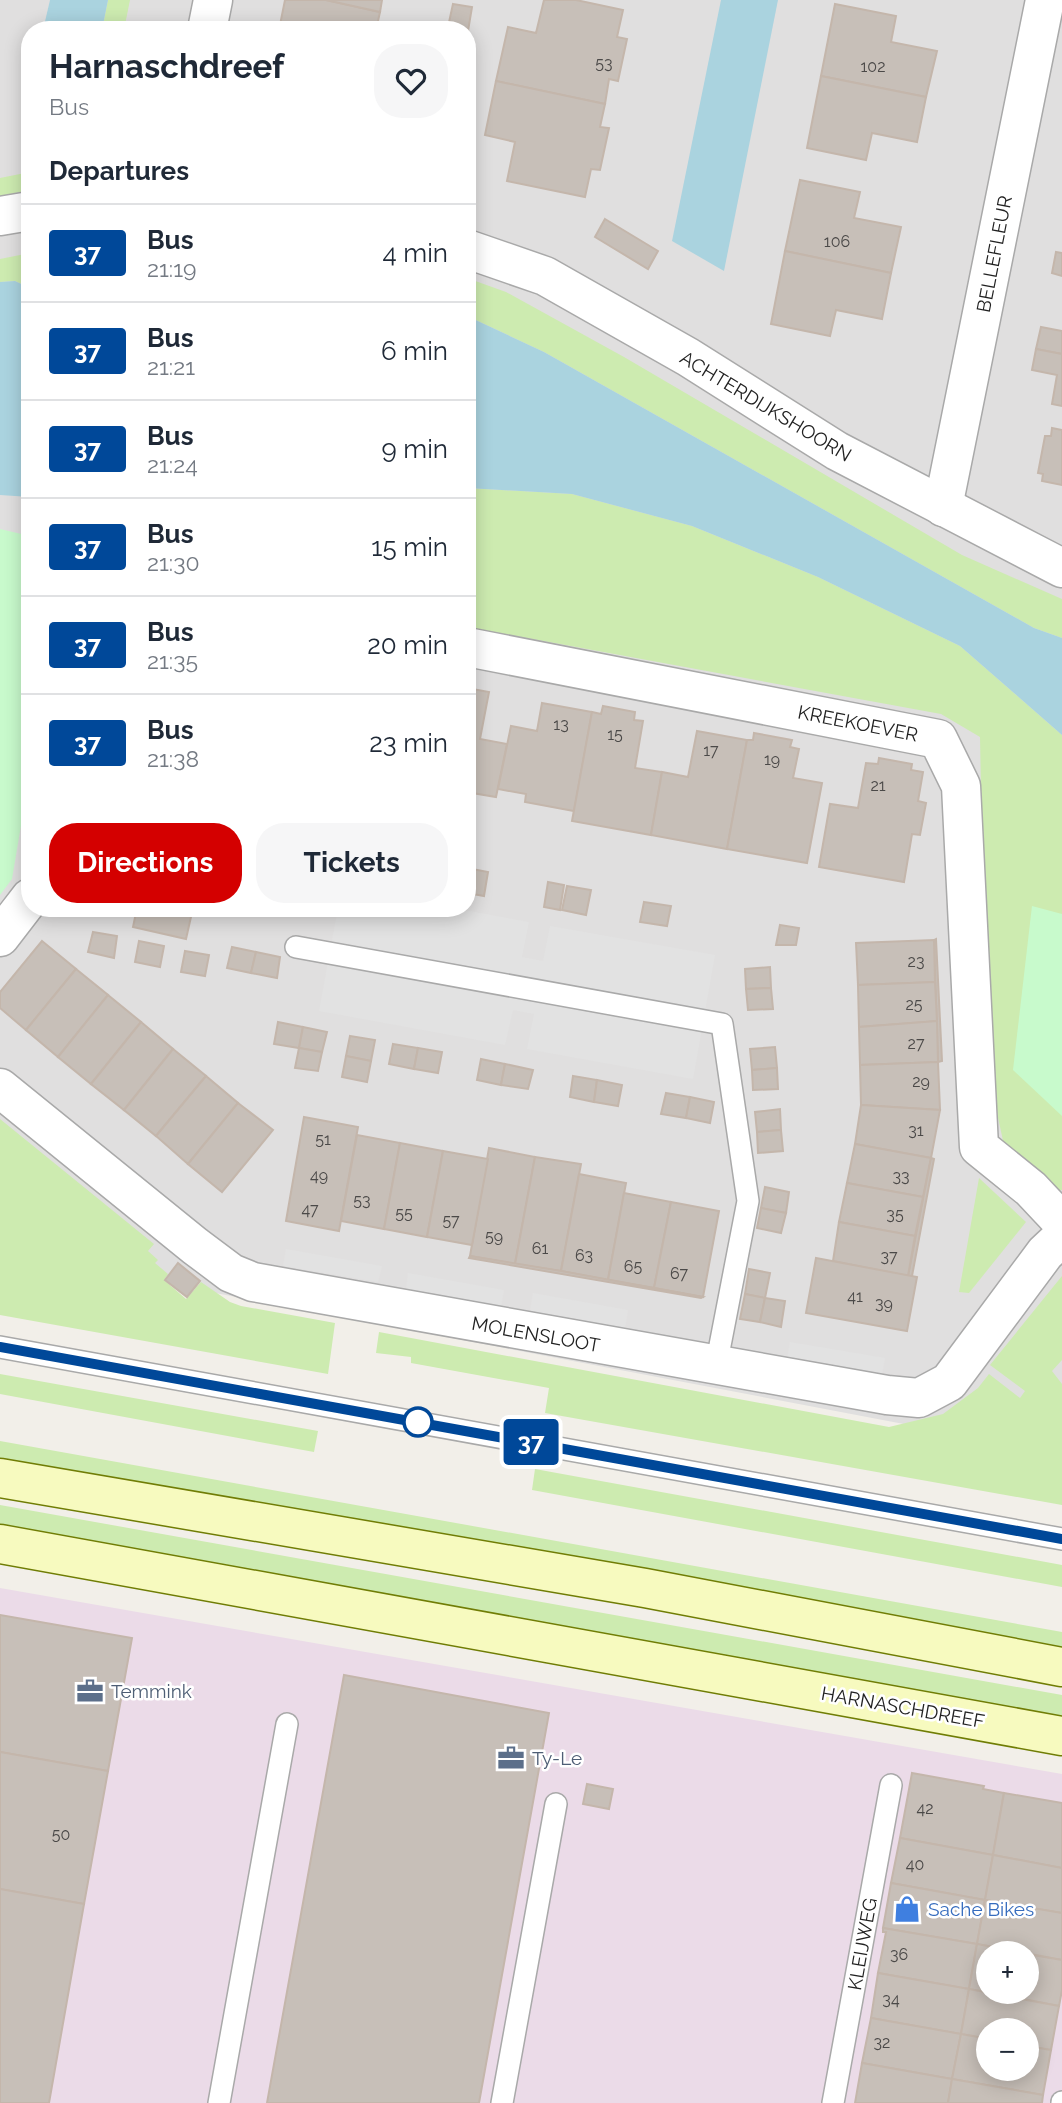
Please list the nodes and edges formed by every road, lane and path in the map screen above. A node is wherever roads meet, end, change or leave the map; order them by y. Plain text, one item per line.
1 (213, 0) edge
2 (1045, 0) edge
3 (210, 21) edge
4 (21, 212) edge
5 (0, 216) edge
6 (476, 252) edge
7 (943, 507) junction
8 (1062, 568) edge
9 (476, 649) edge
10 (21, 910) edge
11 (0, 937) edge
12 (296, 947) dead end
13 (0, 1088) edge
14 (1062, 1222) edge
15 (1062, 1237) edge
16 (0, 1347) edge
17 (716, 1366) junction
18 (0, 1478) edge
19 (1062, 1539) edge
20 (0, 1544) edge
21 (1062, 1667) edge
22 (287, 1724) dead end
23 (1062, 1736) edge
24 (891, 1786) dead end
25 (556, 1804) dead end
26 (219, 2103) edge
27 (502, 2103) edge
28 (833, 2103) edge

1 - 3 street
2 - 7 street, BELLEFLEUR
4 - 5 street
6 - 7 street, ACHTERDIJKSHOORN
7 - 8 street, ACHTERDIJKSHOORN
9 - 14 street, KREEKOEVER
10 - 11 street
12 - 17 lane
13 - 17 street, MOLENSLOOT
15 - 17 street, MOLENSLOOT
16 - 19 lane
18 - 21 street
20 - 23 street, HARNASCHDREEF
22 - 26 lane
24 - 28 lane, KLEIJWEG
25 - 27 lane

